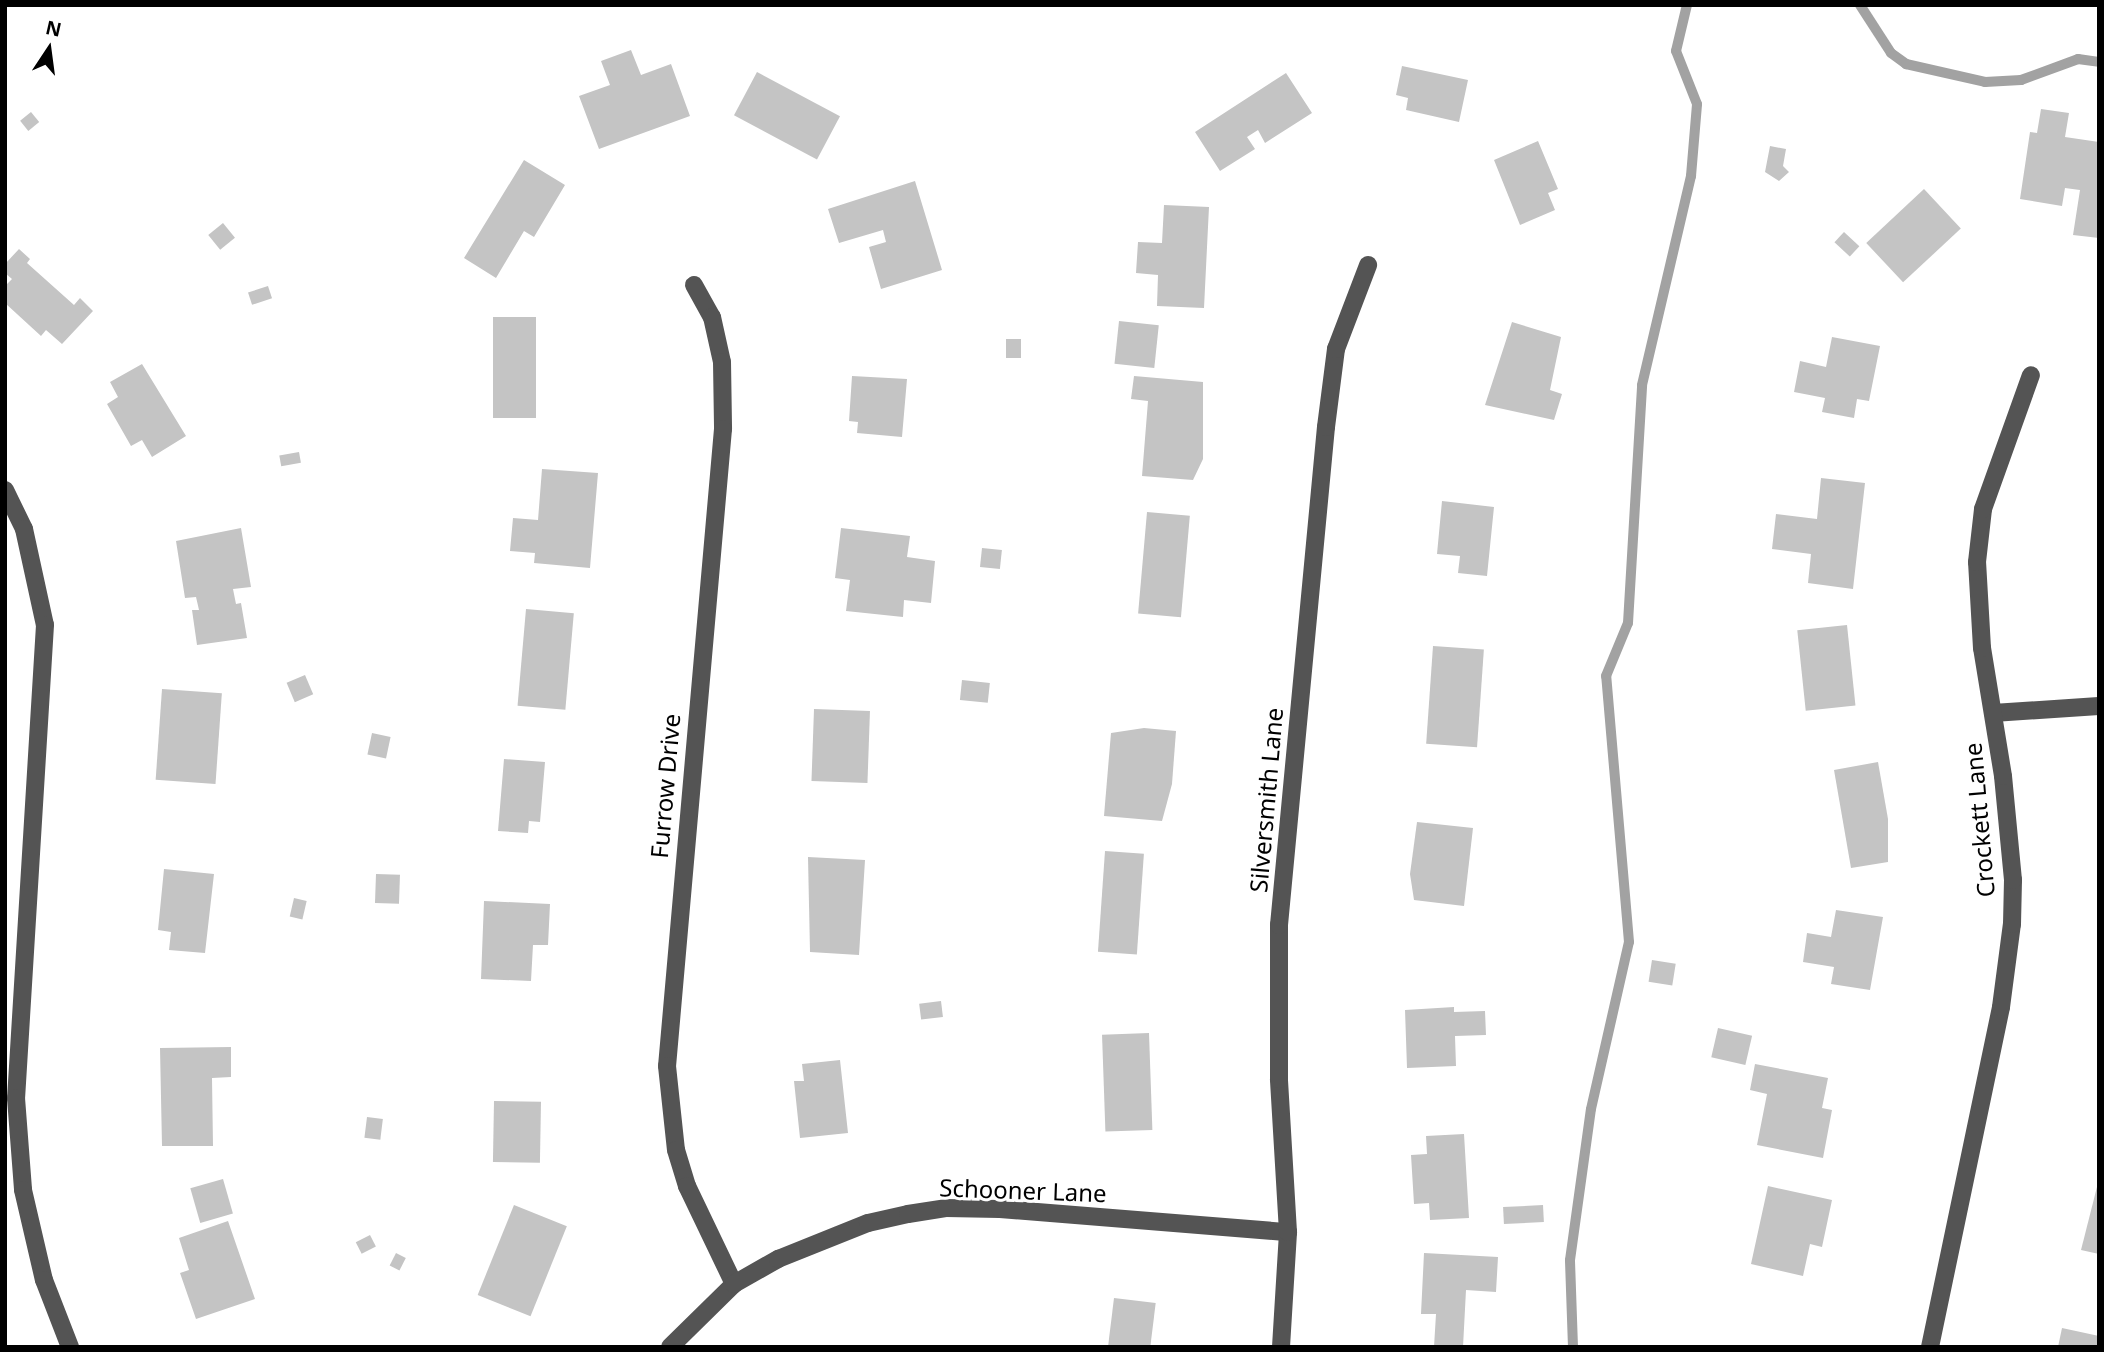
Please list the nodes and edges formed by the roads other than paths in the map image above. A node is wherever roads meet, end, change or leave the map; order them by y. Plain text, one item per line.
1 (1368, 265) dead end
2 (694, 285) dead end
3 (2031, 375) dead end
4 (5, 490) edge
5 (2099, 706) edge
6 (1993, 713) junction
7 (1288, 1232) junction
8 (734, 1284) junction
9 (71, 1347) edge
10 (670, 1347) edge
11 (1281, 1347) edge
12 (1930, 1347) edge

1 - 7 street, Silversmith Lane
2 - 8 street, Furrow Drive
3 - 6 street, Crockett Lane
4 - 9 street
5 - 6 street
6 - 12 street, Crockett Lane
7 - 8 street, Schooner Lane
7 - 11 street, Silversmith Lane
8 - 10 street, Schooner Lane

